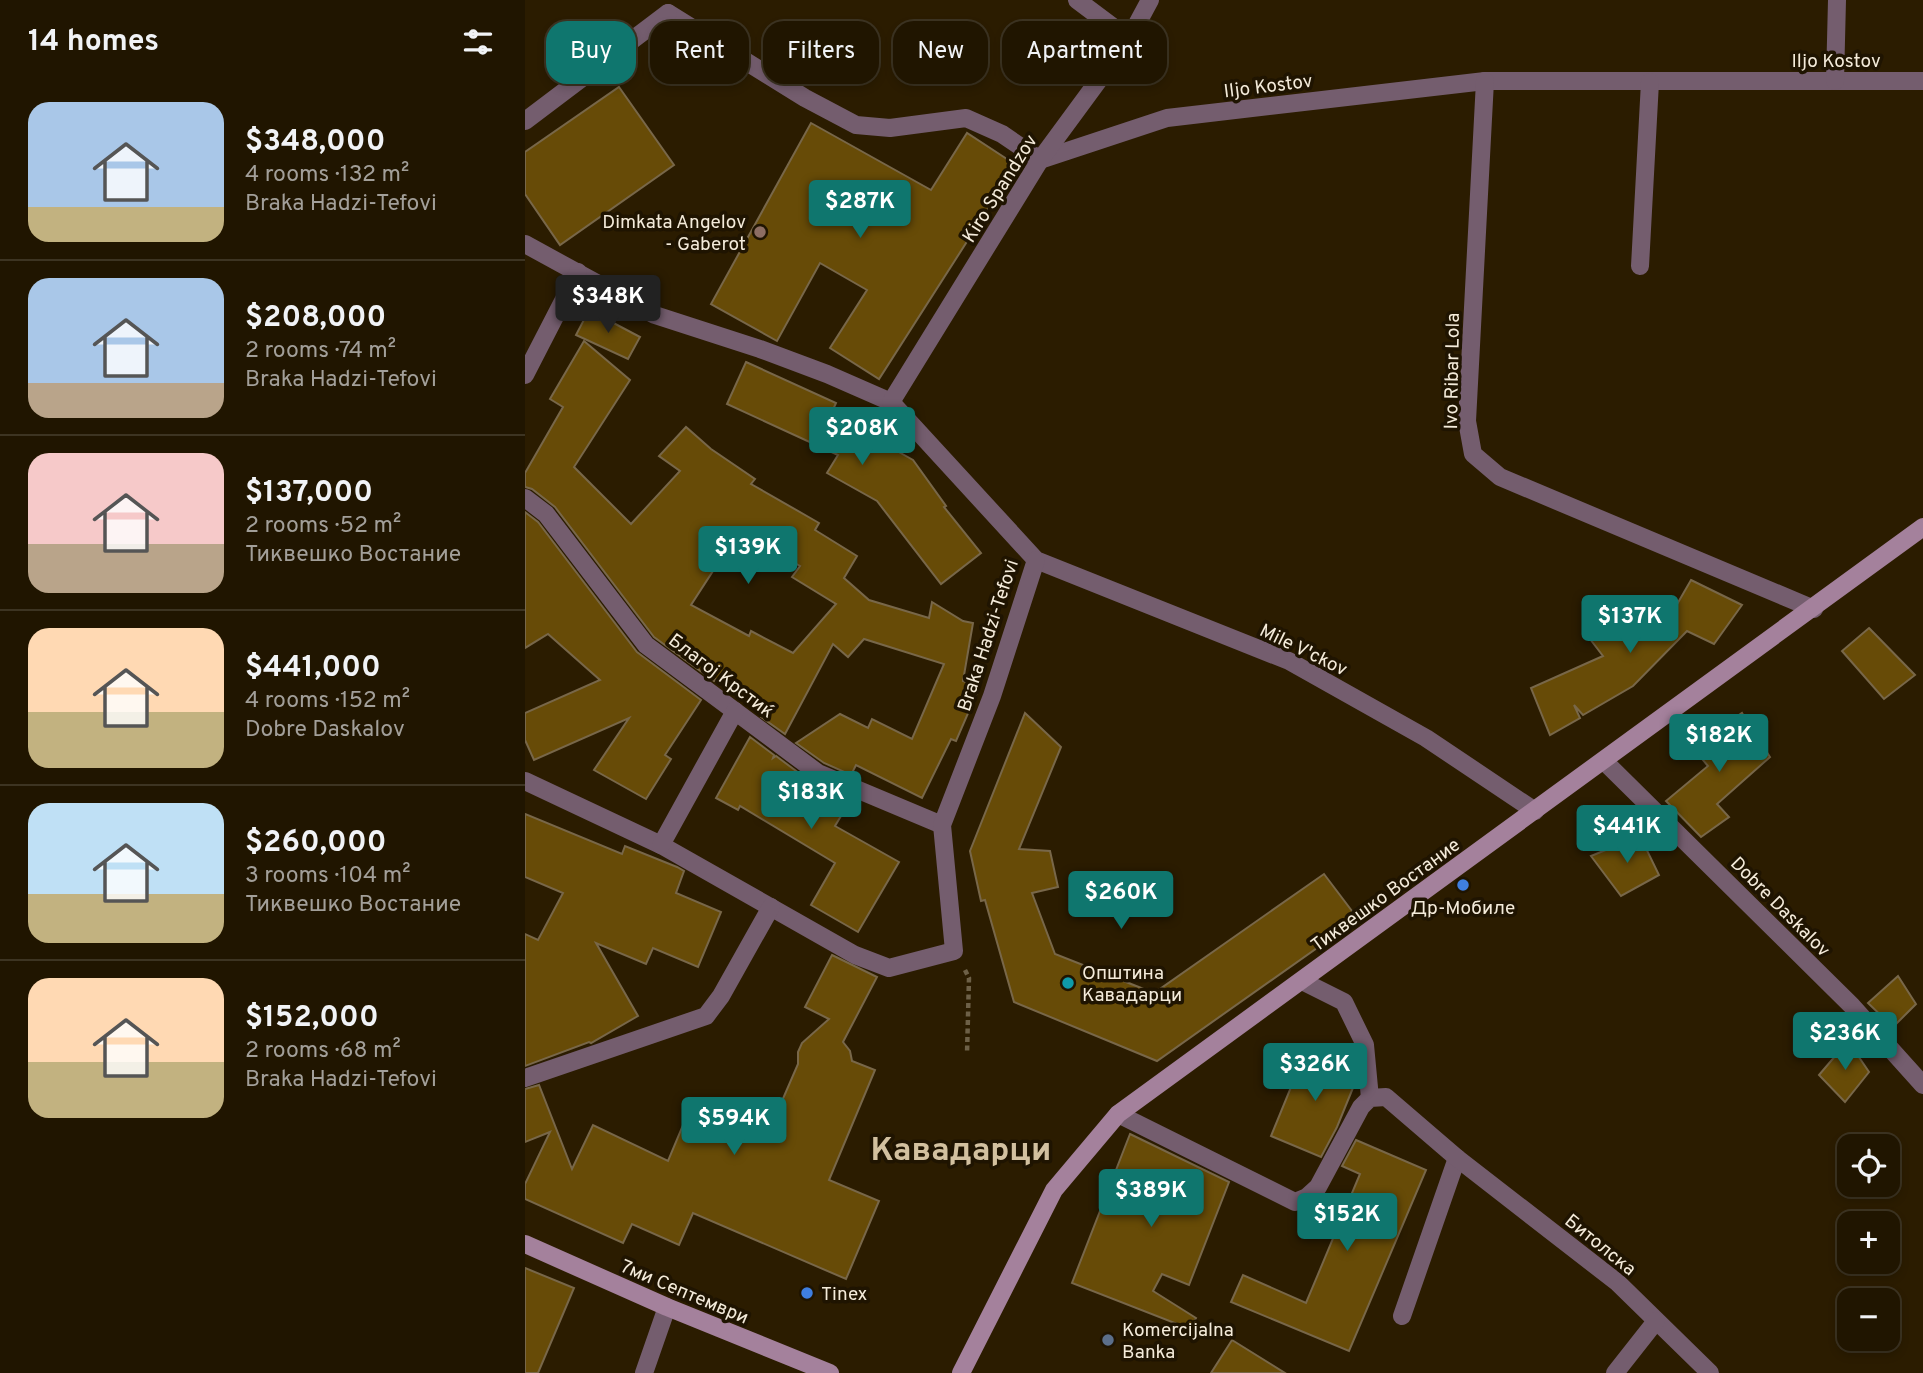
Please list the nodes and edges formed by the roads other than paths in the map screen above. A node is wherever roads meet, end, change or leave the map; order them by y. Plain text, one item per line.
1 (1077, 0) edge
2 (1150, 0) edge
3 (1837, 0) edge
4 (667, 6) edge
5 (1105, 21) edge
6 (1139, 21) edge
7 (1923, 80) edge
8 (1485, 81) junction
9 (1835, 81) junction
10 (1650, 82) junction
11 (1096, 84) edge
12 (525, 121) edge
13 (1040, 160) junction
14 (525, 244) edge
15 (1640, 266) dead end
16 (578, 272) junction
17 (525, 375) edge
18 (891, 402) junction
19 (525, 498) edge
20 (1923, 527) edge
21 (1036, 560) junction
22 (1814, 609) junction
23 (735, 711) junction
24 (1604, 761) junction
25 (525, 781) edge
26 (1535, 811) junction
27 (942, 825) junction
28 (661, 845) junction
29 (771, 907) junction
30 (1302, 981) junction
31 (525, 1078) edge
32 (1923, 1085) edge
33 (1370, 1098) junction
34 (1118, 1114) junction
35 (1457, 1158) junction
36 (525, 1244) edge
37 (667, 1307) junction
38 (1402, 1316) dead end
39 (1656, 1321) junction
40 (643, 1373) edge
41 (830, 1373) edge
42 (961, 1373) edge
43 (1615, 1373) edge
44 (1710, 1373) edge

1 - 5 street
2 - 6 street, Kiro Spandzov
3 - 9 street
4 - 12 street
4 - 13 street
7 - 9 street, Iljo Kostov
8 - 10 street, Iljo Kostov
8 - 13 street, Iljo Kostov
8 - 22 street, Ivo Ribar Lola
9 - 10 street, Iljo Kostov
10 - 15 street
11 - 13 street, Kiro Spandzov
13 - 18 street, Kiro Spandzov
14 - 16 street, Braka Hadzi-Tefovi
16 - 17 street
16 - 18 street, Braka Hadzi-Tefovi
18 - 21 street, Braka Hadzi-Tefovi
19 - 23 street, Благој Крстиќ
20 - 22 main road, Тиквешко Востание
21 - 26 street, Mile V'ckov
21 - 27 street, Braka Hadzi-Tefovi
22 - 24 main road, Тиквешко Востание
23 - 27 street, Благој Крстиќ
23 - 28 street
24 - 26 main road, Тиквешко Востание
24 - 32 street, Dobre Daskalov
25 - 28 street
26 - 30 main road, Тиквешко Востание
27 - 29 street, Braka Hadzi-Tefovi
28 - 29 street
29 - 31 street
30 - 33 street
30 - 34 main road, Тиквешко Востание
33 - 34 street
33 - 35 street
34 - 42 main road, Тиквешко Востание
35 - 38 street
35 - 39 street, Битолска
36 - 37 main road, 7ми Септември
37 - 40 street
37 - 41 main road, 7ми Септември
39 - 43 street
39 - 44 street, Битолска

